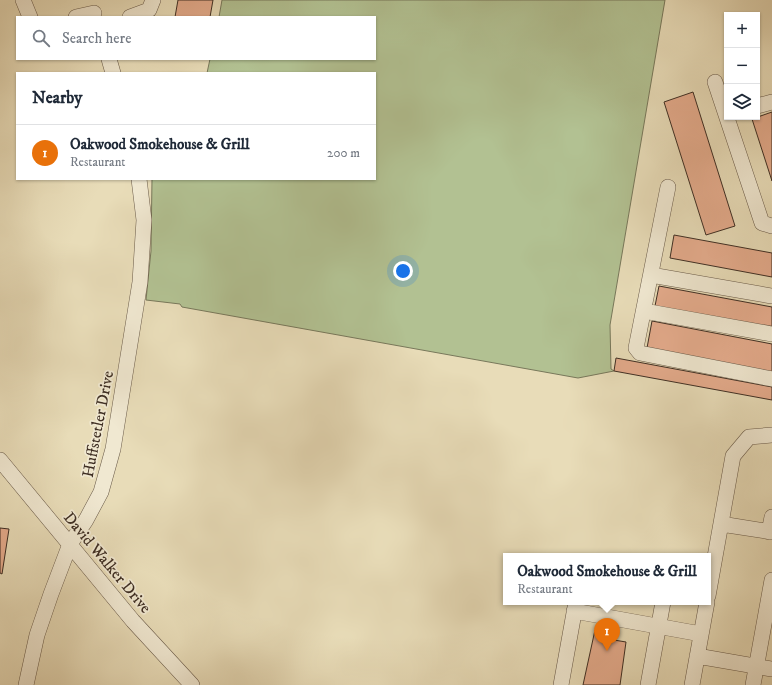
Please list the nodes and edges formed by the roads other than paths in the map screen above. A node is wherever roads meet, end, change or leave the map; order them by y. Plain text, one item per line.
1 (23, 0) edge
2 (153, 0) edge
3 (93, 10) edge
4 (30, 16) edge
5 (78, 16) edge
6 (133, 16) edge
7 (108, 60) edge
8 (113, 72) edge
9 (715, 82) dead end
10 (772, 102) edge
11 (760, 105) edge
12 (724, 107) edge
13 (729, 120) edge
14 (139, 180) edge
15 (668, 187) dead end
16 (772, 226) edge
17 (651, 275) junction
18 (772, 296) edge
19 (644, 311) junction
20 (772, 334) edge
21 (772, 379) edge
22 (772, 435) edge
23 (0, 460) edge
24 (721, 524) junction
25 (771, 527) edge
26 (70, 544) junction
27 (711, 579) edge
28 (772, 580) edge
29 (662, 605) edge
30 (706, 605) edge
31 (575, 607) edge
32 (659, 626) junction
33 (701, 634) junction
34 (697, 656) junction
35 (756, 667) junction
36 (772, 670) edge
37 (26, 685) edge
38 (192, 685) edge
39 (561, 685) edge
40 (648, 685) edge
41 (692, 685) edge
42 (753, 685) edge

1 - 4 street
2 - 6 street
3 - 5 street
7 - 8 street
9 - 12 street
10 - 11 street
13 - 16 street
14 - 26 street, Huffstetler Drive
15 - 17 street
17 - 18 street
17 - 19 street
19 - 20 street
19 - 21 street
22 - 24 street
23 - 26 street, David Walker Drive
24 - 25 street
24 - 27 street
26 - 37 street, Huffstetler Drive
26 - 38 street, David Walker Drive
28 - 35 street
29 - 32 street
30 - 33 street
31 - 32 street
31 - 39 street
32 - 33 street
32 - 40 street
33 - 34 street
34 - 35 street
34 - 41 street
35 - 36 street
35 - 42 street

